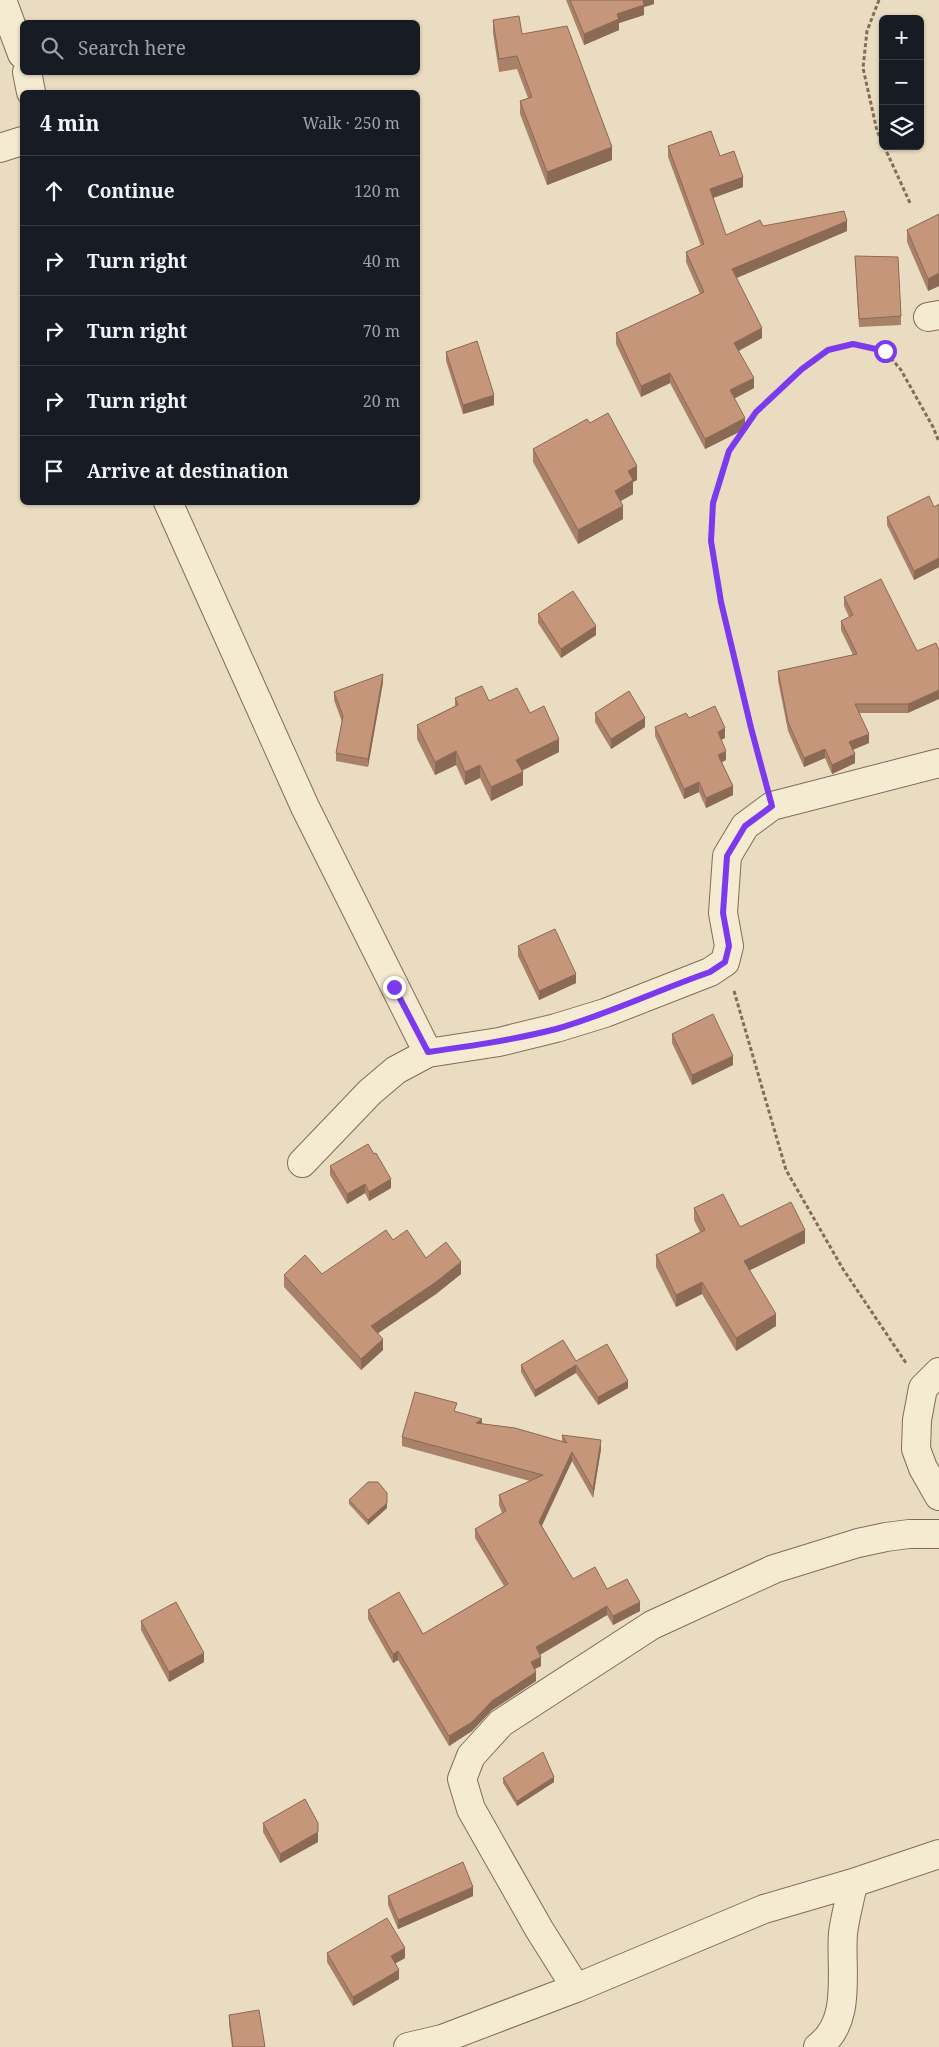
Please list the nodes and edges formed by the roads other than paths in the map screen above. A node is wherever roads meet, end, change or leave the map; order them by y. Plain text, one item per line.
1 (2, 0) edge
2 (20, 49) edge
3 (28, 75) edge
4 (31, 90) edge
5 (20, 142) edge
6 (0, 148) edge
7 (169, 505) edge
8 (939, 763) edge
9 (428, 1052) junction
10 (302, 1163) dead end
11 (931, 1380) edge
12 (939, 1496) edge
13 (939, 1534) edge
14 (939, 1854) edge
15 (853, 1883) junction
16 (576, 1988) junction
17 (442, 2043) edge
18 (408, 2047) edge
19 (818, 2047) edge

1 - 2 street
3 - 4 street
5 - 6 street
7 - 9 street
8 - 9 street
9 - 10 street
11 - 12 street
13 - 16 street
14 - 15 street
15 - 16 street
15 - 19 street
16 - 17 street
17 - 18 street

